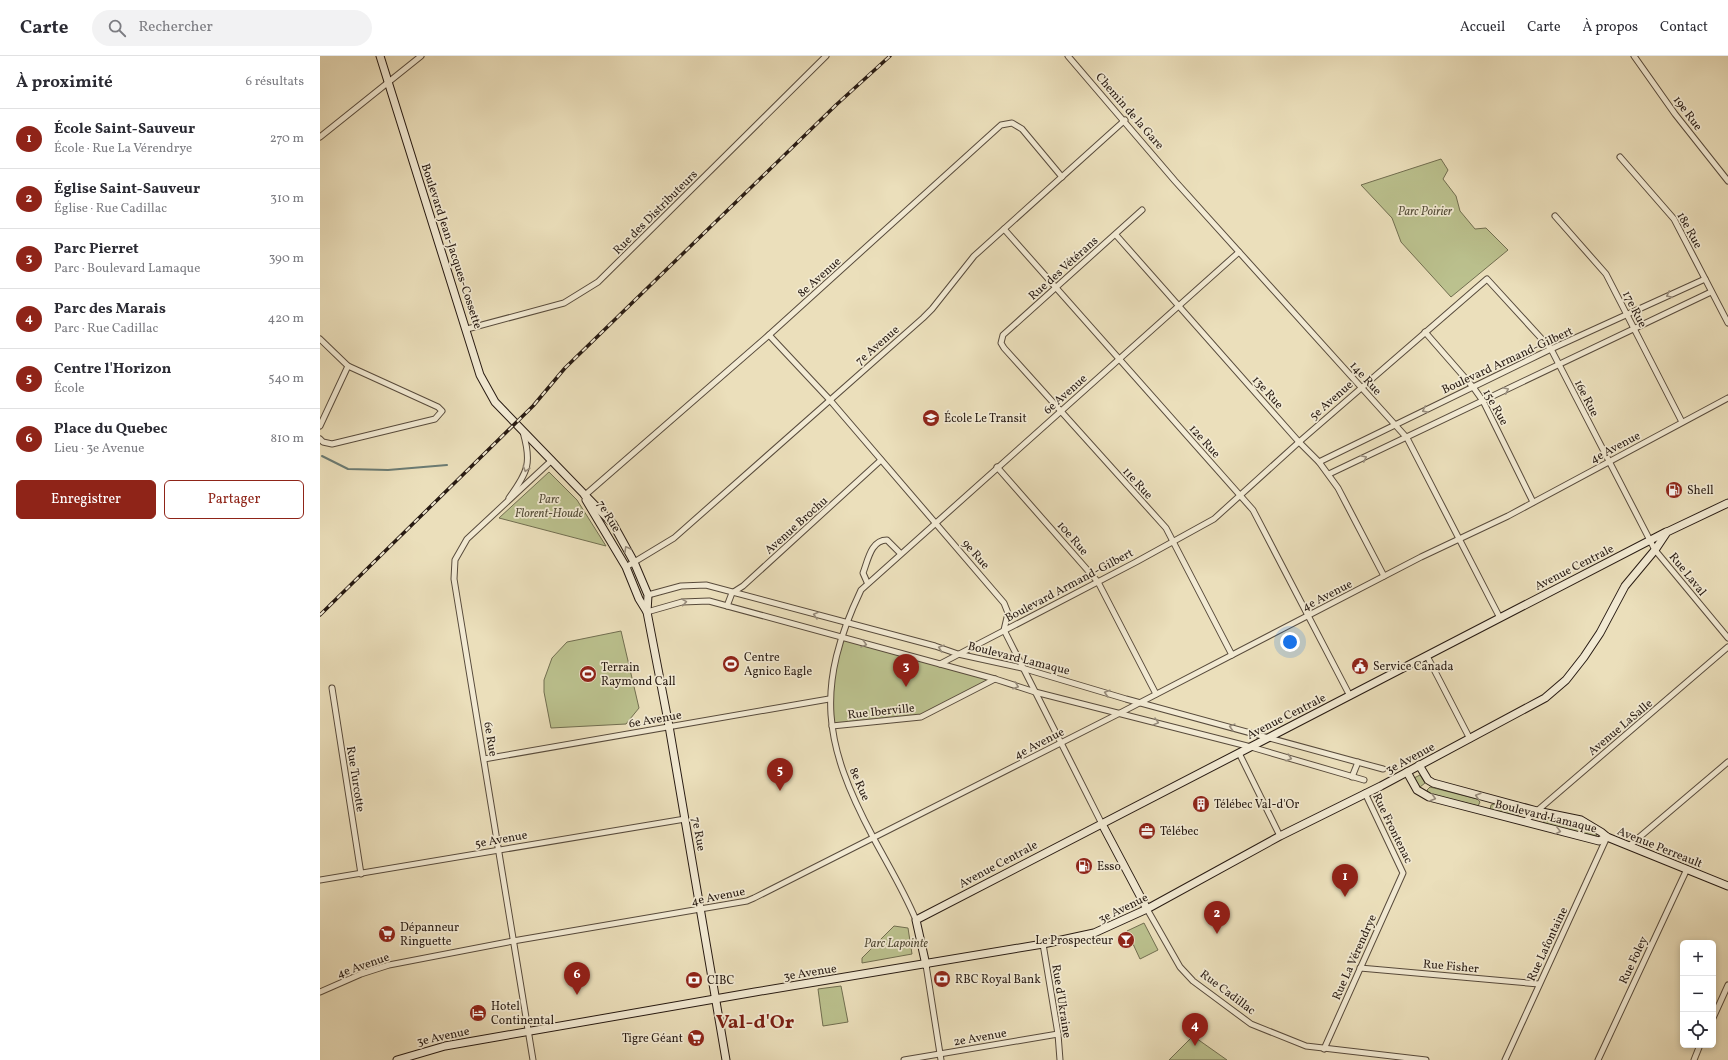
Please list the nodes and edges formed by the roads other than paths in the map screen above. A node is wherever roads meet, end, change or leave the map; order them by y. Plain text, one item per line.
1 (380, 56) edge
2 (421, 56) edge
3 (826, 56) edge
4 (1068, 56) edge
5 (1634, 56) edge
6 (388, 83) junction
7 (1125, 120) junction
8 (320, 136) edge
9 (1620, 157) dead end
10 (1062, 177) junction
11 (1175, 181) joint
12 (1728, 181) edge
13 (1142, 210) dead end
14 (1555, 216) dead end
15 (1004, 229) junction
16 (1116, 235) junction
17 (1239, 252) junction
18 (1705, 278) junction
19 (1487, 279) joint
20 (1055, 288) junction
21 (1711, 292) junction
22 (1177, 306) junction
23 (1627, 315) junction
24 (1728, 323) edge
25 (1634, 328) junction
26 (467, 329) junction
27 (1425, 332) junction
28 (769, 335) junction
29 (320, 339) edge
30 (1002, 343) joint
31 (1551, 349) junction
32 (1118, 359) junction
33 (1559, 365) junction
34 (348, 366) junction
35 (1361, 387) junction
36 (1473, 387) junction
37 (1728, 398) edge
38 (829, 399) junction
39 (1483, 401) junction
40 (1060, 411) junction
41 (1682, 422) junction
42 (1394, 425) junction
43 (320, 426) edge
44 (522, 431) junction
45 (1407, 438) junction
46 (320, 439) edge
47 (1299, 442) junction
48 (552, 460) junction
49 (881, 460) junction
50 (1319, 462) junction
51 (1608, 462) junction
52 (997, 467) junction
53 (1329, 474) junction
54 (1240, 495) junction
55 (584, 496) junction
56 (1533, 502) junction
57 (506, 503) junction
58 (1728, 503) edge
59 (935, 522) junction
60 (1208, 523) joint
61 (1667, 532) junction
62 (1461, 539) junction
63 (1650, 540) junction
64 (1172, 541) junction
65 (1656, 550) junction
66 (900, 553) junction
67 (634, 562) junction
68 (626, 568) junction
69 (1384, 576) junction
70 (867, 582) junction
71 (1098, 582) junction
72 (732, 593) junction
73 (648, 595) junction
74 (727, 606) junction
75 (647, 612) junction
76 (1308, 616) junction
77 (1500, 618) junction
78 (846, 622) junction
79 (1004, 630) junction
80 (840, 638) junction
81 (1728, 638) edge
82 (1728, 647) edge
83 (958, 654) junction
84 (1232, 655) junction
85 (1427, 656) junction
86 (940, 664) junction
87 (1022, 668) junction
88 (995, 679) junction
89 (332, 688) dead end
90 (1035, 692) junction
91 (1156, 694) junction
92 (1350, 696) junction
93 (829, 699) junction
94 (1141, 703) junction
95 (1120, 713) junction
96 (669, 726) junction
97 (832, 726) junction
98 (1270, 737) junction
99 (1470, 739) junction
100 (1061, 743) junction
101 (1251, 747) junction
102 (1239, 753) junction
103 (484, 759) junction
104 (1358, 762) junction
105 (1728, 762) edge
106 (1419, 765) junction
107 (1383, 769) dead end
108 (1406, 772) junction
109 (1352, 777) junction
110 (1364, 780) dead end
111 (1365, 793) junction
112 (1537, 811) junction
113 (685, 819) junction
114 (1524, 822) junction
115 (1102, 824) junction
116 (1280, 836) junction
117 (873, 837) junction
118 (1607, 837) junction
119 (1629, 846) junction
120 (497, 849) junction
121 (1687, 869) junction
122 (1403, 873) joint
123 (361, 874) junction
124 (320, 880) edge
125 (1728, 886) edge
126 (701, 909) junction
127 (1147, 909) junction
128 (916, 920) junction
129 (513, 942) junction
130 (1043, 944) junction
131 (926, 965) junction
132 (1360, 968) junction
133 (1539, 984) junction
134 (1728, 986) edge
135 (320, 992) edge
136 (716, 999) junction
137 (1716, 1012) edge
138 (528, 1032) junction
139 (1058, 1034) junction
140 (1699, 1048) edge
141 (1324, 1049) junction
142 (940, 1057) edge
143 (396, 1060) edge
144 (533, 1060) edge
145 (726, 1060) edge
146 (904, 1060) edge
147 (1060, 1060) edge
148 (1426, 1060) edge
149 (1505, 1060) edge
150 (1598, 1060) edge
151 (1694, 1060) edge

1 - 6 main road, Boulevard Jean-Jacques-Cossette
2 - 6 street
3 - 26 street, Rue des Distributeurs
4 - 7 street, Chemin de la Gare
5 - 12 street, 19e Rue
6 - 8 street
6 - 26 main road, Boulevard Jean-Jacques-Cossette
7 - 10 street, 7e Avenue
7 - 11 street, Chemin de la Gare
9 - 18 street, 18e Rue
10 - 15 street, 7e Avenue
10 - 28 street, 8e Avenue
11 - 17 street, 14e Rue
13 - 16 street, Rue des Vétérans
14 - 23 street, 17e Rue
15 - 20 street, 12e Rue
15 - 38 street, 7e Avenue
16 - 20 street, Rue des Vétérans
16 - 22 street, 13e Rue
17 - 22 street, 6e Avenue
17 - 35 street, 14e Rue
18 - 21 street, 18e Rue
18 -> 23 street, Boulevard Armand-Gilbert
19 - 27 street, 5e Avenue
19 - 31 street, 16e Rue
20 - 30 street, Rue des Vétérans
20 - 32 street, 12e Rue
21 - 24 street, 18e Rue
21 - 25 street
22 - 32 street, 6e Avenue
22 - 47 street, 13e Rue
23 - 25 street, 17e Rue
23 - 31 street, Boulevard Armand-Gilbert
25 - 33 street
25 - 41 street, 17e Rue
26 - 44 main road, Boulevard Jean-Jacques-Cossette
27 - 35 street, 5e Avenue
27 - 36 street, 15e Rue
28 - 38 street, 9e Rue
28 - 55 street, 8e Avenue
29 - 34 street
30 - 40 street, 11e Rue
31 - 33 street, 16e Rue
31 - 36 street, Boulevard Armand-Gilbert
32 - 40 street, 6e Avenue
32 - 54 street, 12e Rue
39 -> 33 street
33 - 51 street, 16e Rue
34 - 43 street
34 - 46 street
35 - 42 street, 14e Rue
35 - 47 street, 5e Avenue
36 - 39 street, 15e Rue
36 -> 42 street, Boulevard Armand-Gilbert
37 - 41 street, 4e Avenue
38 - 49 street, 9e Rue
38 - 67 street, 7e Avenue
39 - 45 street
39 - 56 street, 15e Rue
40 - 52 street, 6e Avenue
40 - 64 street, 11e Rue
41 - 51 street, 4e Avenue
42 - 45 street, 14e Rue
42 - 50 street, Boulevard Armand-Gilbert
44 - 48 main road, 7e Rue
44 -> 57 street
53 -> 45 street
45 - 62 street, 14e Rue
47 - 50 street, 13e Rue
47 - 54 street, 5e Avenue
48 - 55 main road, 7e Rue
48 - 57 street, 6e Rue
49 - 59 street, 9e Rue
49 - 72 street, Avenue Brochu
50 - 53 street, 13e Rue
51 - 56 street, 4e Avenue
51 - 63 street, 16e Rue
52 - 59 street, 6e Avenue
52 - 71 street, 10e Rue
53 - 69 street, 13e Rue
54 - 60 street, 5e Avenue
54 - 76 street, 12e Rue
67 -> 55 main road, 7e Rue
55 - 68 main road, 7e Rue
56 - 62 street, 4e Avenue
57 - 103 street, 6e Rue
58 - 61 main road
59 - 66 street, 6e Avenue
59 - 79 street, 9e Rue
60 - 64 street, Boulevard Armand-Gilbert
61 - 63 main road, Avenue Centrale
61 - 65 main road, 3e Avenue
62 - 69 street, 4e Avenue
62 - 77 street, 14e Rue
63 - 65 street, Rue Laval
63 - 77 main road, Avenue Centrale
64 - 71 street, Boulevard Armand-Gilbert
64 - 84 street, 11e Rue
65 - 81 street, Rue Laval
65 - 99 main road, 3e Avenue
66 - 70 street, 6e Avenue
66 - 70 street
67 - 68 street, 7e Avenue
67 - 73 main road, 7e Rue
68 - 75 main road, 7e Rue
69 - 76 street, 4e Avenue
70 - 78 street, 8e Rue
71 - 79 street, Boulevard Armand-Gilbert
71 - 91 street, 10e Rue
72 - 73 street, Boulevard Lamaque
72 - 74 street
78 -> 72 street, Boulevard Lamaque
73 - 75 main road, 7e Rue
75 -> 74 street
74 - 80 street
75 - 96 main road, 7e Rue
76 - 84 street, 4e Avenue
76 - 92 street, 12e Rue
77 - 85 main road, Avenue Centrale
78 - 80 street, 8e Rue
83 -> 78 street, Boulevard Lamaque
79 - 83 street, Boulevard Armand-Gilbert
79 - 87 street
80 -> 86 street
80 - 93 street, 8e Rue
82 - 112 street, Avenue LaSalle
83 - 86 street, Boulevard Armand-Gilbert
83 - 87 street, Boulevard Lamaque
84 - 91 street, 4e Avenue
85 - 92 main road, Avenue Centrale
85 - 99 street
86 - 88 street
87 - 90 street
94 -> 87 street, Boulevard Lamaque
88 -> 90 street
88 - 97 street, Rue Iberville
89 - 123 street, Rue Turcotte
90 - 95 street
90 - 100 street
91 - 94 street, 4e Avenue
92 - 98 main road, Avenue Centrale
93 - 96 street, 6e Avenue
93 - 97 street, 8e Rue
94 - 95 street, 4e Avenue
98 -> 94 street, Boulevard Lamaque
95 - 100 street, 4e Avenue
95 -> 101 street
96 - 103 street, 6e Avenue
96 - 113 main road, 7e Rue
97 - 117 street, 8e Rue
98 - 101 main road, Avenue Centrale
98 - 104 street, Boulevard Lamaque
99 - 106 main road, 3e Avenue
100 - 115 street
100 - 117 street, 4e Avenue
101 - 102 main road, Avenue Centrale
101 -> 109 street
102 - 115 main road, Avenue Centrale
102 - 116 street
103 - 120 street, 6e Rue
104 - 107 street, Boulevard Lamaque
104 - 109 street
105 - 119 street
106 - 108 main road, 3e Avenue
112 -> 106 main road, Boulevard Lamaque
108 - 111 main road, 3e Avenue
108 -> 114 main road, Boulevard Lamaque
109 - 110 street
111 - 116 main road, 3e Avenue
111 - 122 street, Rue Frontenac
112 - 114 street, Avenue LaSalle
112 - 118 main road, Boulevard Lamaque
113 - 120 street, 5e Avenue
113 - 126 main road, 7e Rue
114 -> 118 main road, Boulevard Lamaque
115 - 127 main road, Rue Cadillac
115 - 128 main road, Avenue Centrale
116 - 127 main road, 3e Avenue
117 - 126 street, 4e Avenue
117 - 128 street, 8e Rue
118 - 119 main road, Avenue Perreault
118 - 133 street, Rue Lafontaine
119 - 121 main road, Avenue Perreault
120 - 123 street, 5e Avenue
120 - 129 street, 6e Rue
121 - 125 main road, Avenue Perreault
121 - 150 street, Rue Foley
122 - 132 street, Rue La Vérendrye
123 - 124 street, 5e Avenue
126 - 129 street, 4e Avenue
126 - 136 main road, 7e Rue
127 - 130 main road, 3e Avenue
127 - 141 street, Rue Cadillac
128 - 131 main road, 8e Rue
129 - 135 street, 4e Avenue
129 - 138 street, 6e Rue
130 - 131 main road, 3e Avenue
130 - 139 street, Rue d'Ukraine
131 - 136 main road, 3e Avenue
131 - 142 street, 8e Rue
132 - 133 street, Rue Fisher
132 - 141 street, Rue La Vérendrye
133 - 149 street, Rue Lafontaine
134 - 137 street
136 - 138 main road, 3e Avenue
136 - 145 main road, 7e Rue
138 - 143 main road, 3e Avenue
138 - 144 street, 6e Rue
139 - 142 street, 2e Avenue
139 - 147 street, Rue d'Ukraine
140 - 151 street
141 - 148 street, Rue Cadillac
142 - 146 street, 2e Avenue

